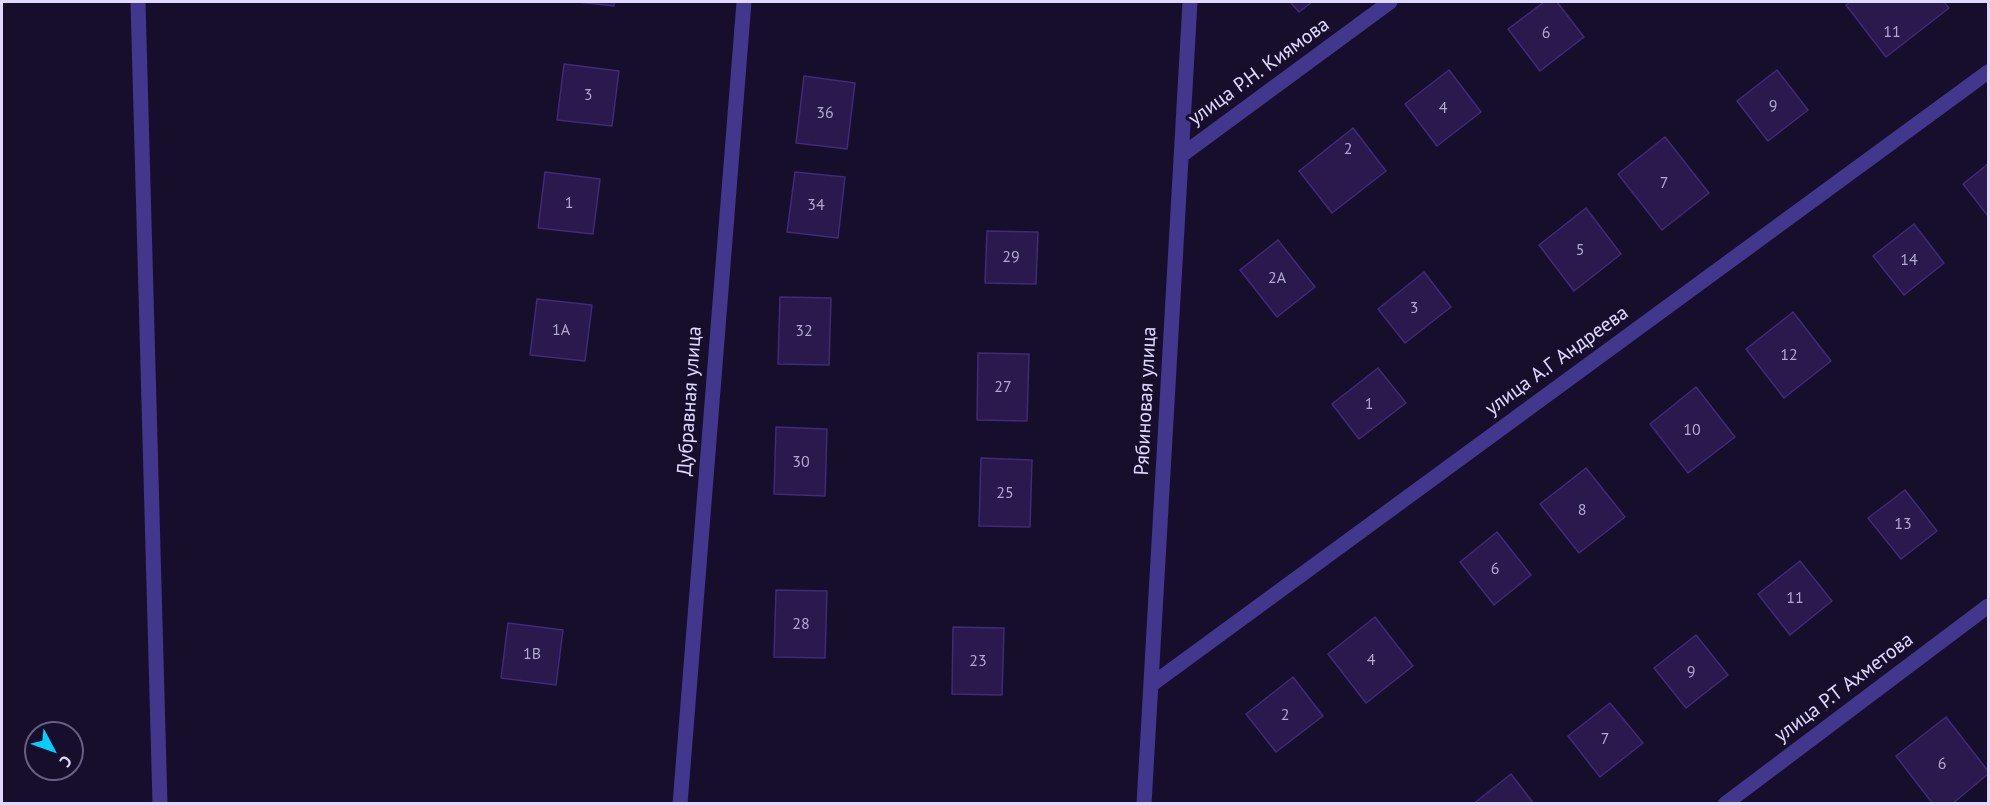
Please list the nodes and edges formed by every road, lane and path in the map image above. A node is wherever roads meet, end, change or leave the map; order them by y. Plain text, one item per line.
1 (138, 2) edge
2 (744, 2) edge
3 (1190, 2) edge
4 (1390, 2) edge
5 (1989, 72) edge
6 (1182, 155) junction
7 (1989, 606) edge
8 (1151, 685) junction
9 (160, 804) edge
10 (680, 804) edge
11 (1144, 804) edge
12 (1725, 804) edge

1 - 9 street
2 - 10 street, Дубравная улица
3 - 6 street, Рябиновая улица
4 - 6 street, улица Р.Н. Киямова
5 - 8 street, улица А.Г Андреева
6 - 8 street, Рябиновая улица
7 - 12 street, улица Р.Т Ахметова
8 - 11 street, Рябиновая улица

